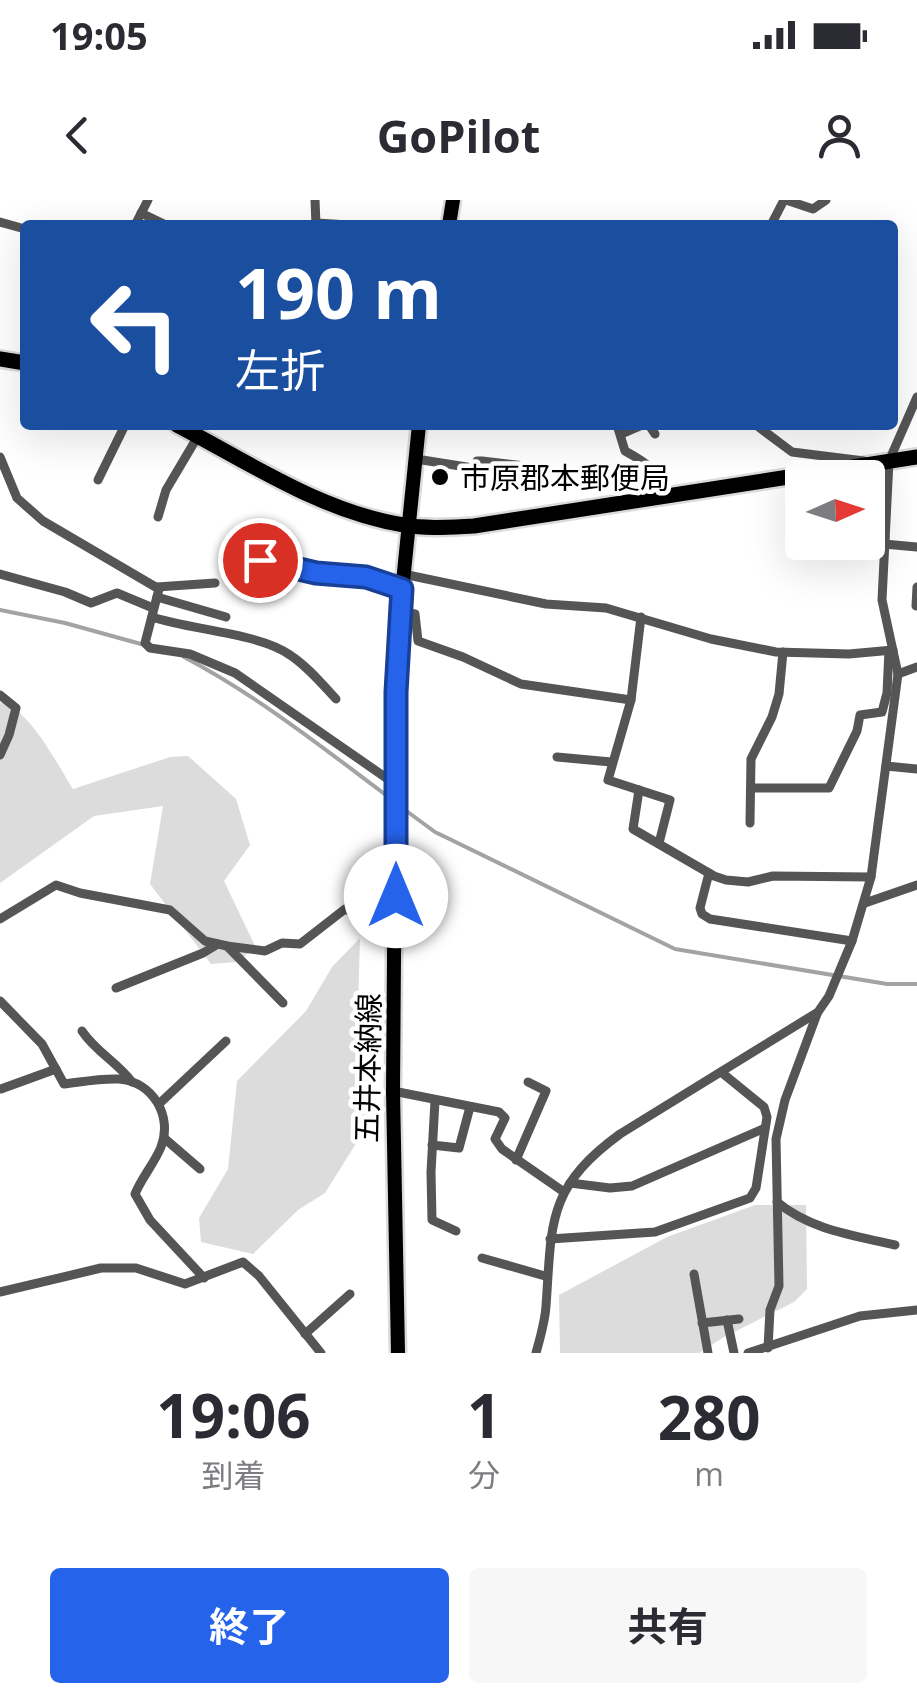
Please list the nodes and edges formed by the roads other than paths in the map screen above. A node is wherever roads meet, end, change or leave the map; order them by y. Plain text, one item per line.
1 (785, 200) edge
2 (826, 200) edge
3 (147, 201) edge
4 (141, 214) junction
5 (138, 220) edge
6 (155, 220) edge
7 (0, 359) edge
8 (0, 372) edge
9 (917, 397) edge
10 (123, 430) edge
11 (187, 430) edge
12 (419, 430) edge
13 (619, 430) edge
14 (763, 430) edge
15 (198, 436) junction
16 (917, 456) edge
17 (0, 457) edge
18 (416, 459) junction
19 (845, 460) edge
20 (889, 461) junction
21 (885, 462) edge
22 (526, 466) dead end
23 (785, 477) edge
24 (98, 480) dead end
25 (666, 494) junction
26 (158, 517) dead end
27 (885, 524) edge
28 (408, 526) junction
29 (885, 540) edge
30 (917, 546) edge
31 (260, 560) dead end
32 (883, 560) edge
33 (0, 574) edge
34 (403, 581) junction
35 (216, 583) dead end
36 (917, 588) edge
37 (157, 592) junction
38 (916, 606) edge
39 (400, 611) junction
40 (152, 612) junction
41 (641, 617) junction
42 (226, 618) dead end
43 (891, 650) junction
44 (783, 652) junction
45 (917, 667) edge
46 (898, 674) junction
47 (0, 696) edge
48 (336, 698) dead end
49 (631, 700) junction
50 (0, 754) edge
51 (557, 757) dead end
52 (611, 762) junction
53 (886, 766) junction
54 (917, 768) edge
55 (395, 784) junction
56 (750, 788) junction
57 (640, 790) junction
58 (750, 823) dead end
59 (660, 843) junction
60 (709, 873) junction
61 (871, 876) junction
62 (917, 885) edge
63 (865, 903) junction
64 (0, 919) edge
65 (396, 933) junction
66 (852, 941) junction
67 (222, 945) junction
68 (116, 988) dead end
69 (0, 1000) edge
70 (283, 1002) dead end
71 (818, 1012) junction
72 (82, 1031) dead end
73 (226, 1041) dead end
74 (56, 1069) junction
75 (722, 1072) junction
76 (132, 1082) junction
77 (528, 1082) dead end
78 (2, 1089) edge
79 (393, 1092) junction
80 (435, 1101) junction
81 (160, 1103) junction
82 (470, 1107) junction
83 (765, 1128) junction
84 (164, 1138) junction
85 (432, 1146) junction
86 (516, 1160) junction
87 (200, 1169) dead end
88 (567, 1188) junction
89 (777, 1202) junction
90 (456, 1232) dead end
91 (550, 1238) junction
92 (895, 1245) dead end
93 (482, 1258) dead end
94 (694, 1274) dead end
95 (546, 1276) junction
96 (204, 1278) junction
97 (0, 1292) edge
98 (350, 1294) dead end
99 (917, 1310) edge
100 (739, 1318) dead end
101 (726, 1320) junction
102 (702, 1323) junction
103 (306, 1334) junction
104 (768, 1348) junction
105 (321, 1353) edge
106 (398, 1353) edge
107 (536, 1353) edge
108 (708, 1353) edge
109 (734, 1353) edge
110 (748, 1353) edge

1 - 2 street
3 - 4 street
4 - 5 street
4 - 6 street
7 - 8 street
9 - 20 street
10 - 24 street
11 - 15 highway
12 - 18 main road, 五井本納線
13 - 25 street
14 - 19 street
15 - 26 street
15 - 28 highway
16 - 20 highway
17 - 37 street
18 - 22 street
18 - 28 main road, 五井本納線
20 - 21 highway
20 - 27 street
23 - 25 highway
25 - 28 highway
28 - 34 main road, 五井本納線
29 - 30 street
31 - 34 street
32 - 43 street
33 - 40 street
34 - 39 main road, 五井本納線
34 - 41 street
35 - 37 street
36 - 38 street
37 - 40 street
37 - 42 street
39 - 49 street
39 - 55 main road, 五井本納線
40 - 48 street
40 - 55 street
41 - 44 street
41 - 49 street
43 - 44 street
43 - 46 street
43 - 56 street
44 - 56 street
45 - 46 street
46 - 53 street
47 - 50 street
49 - 52 street
51 - 52 street
52 - 57 street
53 - 54 street
53 - 61 street
55 - 65 main road, 五井本納線
56 - 58 street
57 - 59 street
57 - 59 street
59 - 60 street
60 - 61 street
60 - 66 street
61 - 63 street
62 - 63 street
63 - 66 street
64 - 67 street
65 - 67 street
65 - 79 main road, 五井本納線
66 - 71 street
67 - 68 street
67 - 70 street
69 - 74 street
71 - 75 street
71 - 89 street
72 - 76 street
73 - 81 street
74 - 76 street
74 - 78 street
75 - 83 street
75 - 88 street
76 - 81 street
77 - 86 street
79 - 80 street
79 - 106 main road, 五井本納線
80 - 82 street
80 - 85 street
81 - 84 street
82 - 85 street
82 - 86 street
83 - 88 street
83 - 91 street
84 - 87 street
84 - 96 street
85 - 90 street
86 - 88 street
88 - 91 street
89 - 92 street
89 - 104 street
91 - 95 street
93 - 95 street
94 - 102 street
95 - 107 street
96 - 97 street
96 - 103 street
98 - 103 street
99 - 104 street
100 - 101 street
101 - 102 street
101 - 109 street
102 - 108 street
103 - 105 street
104 - 110 street

